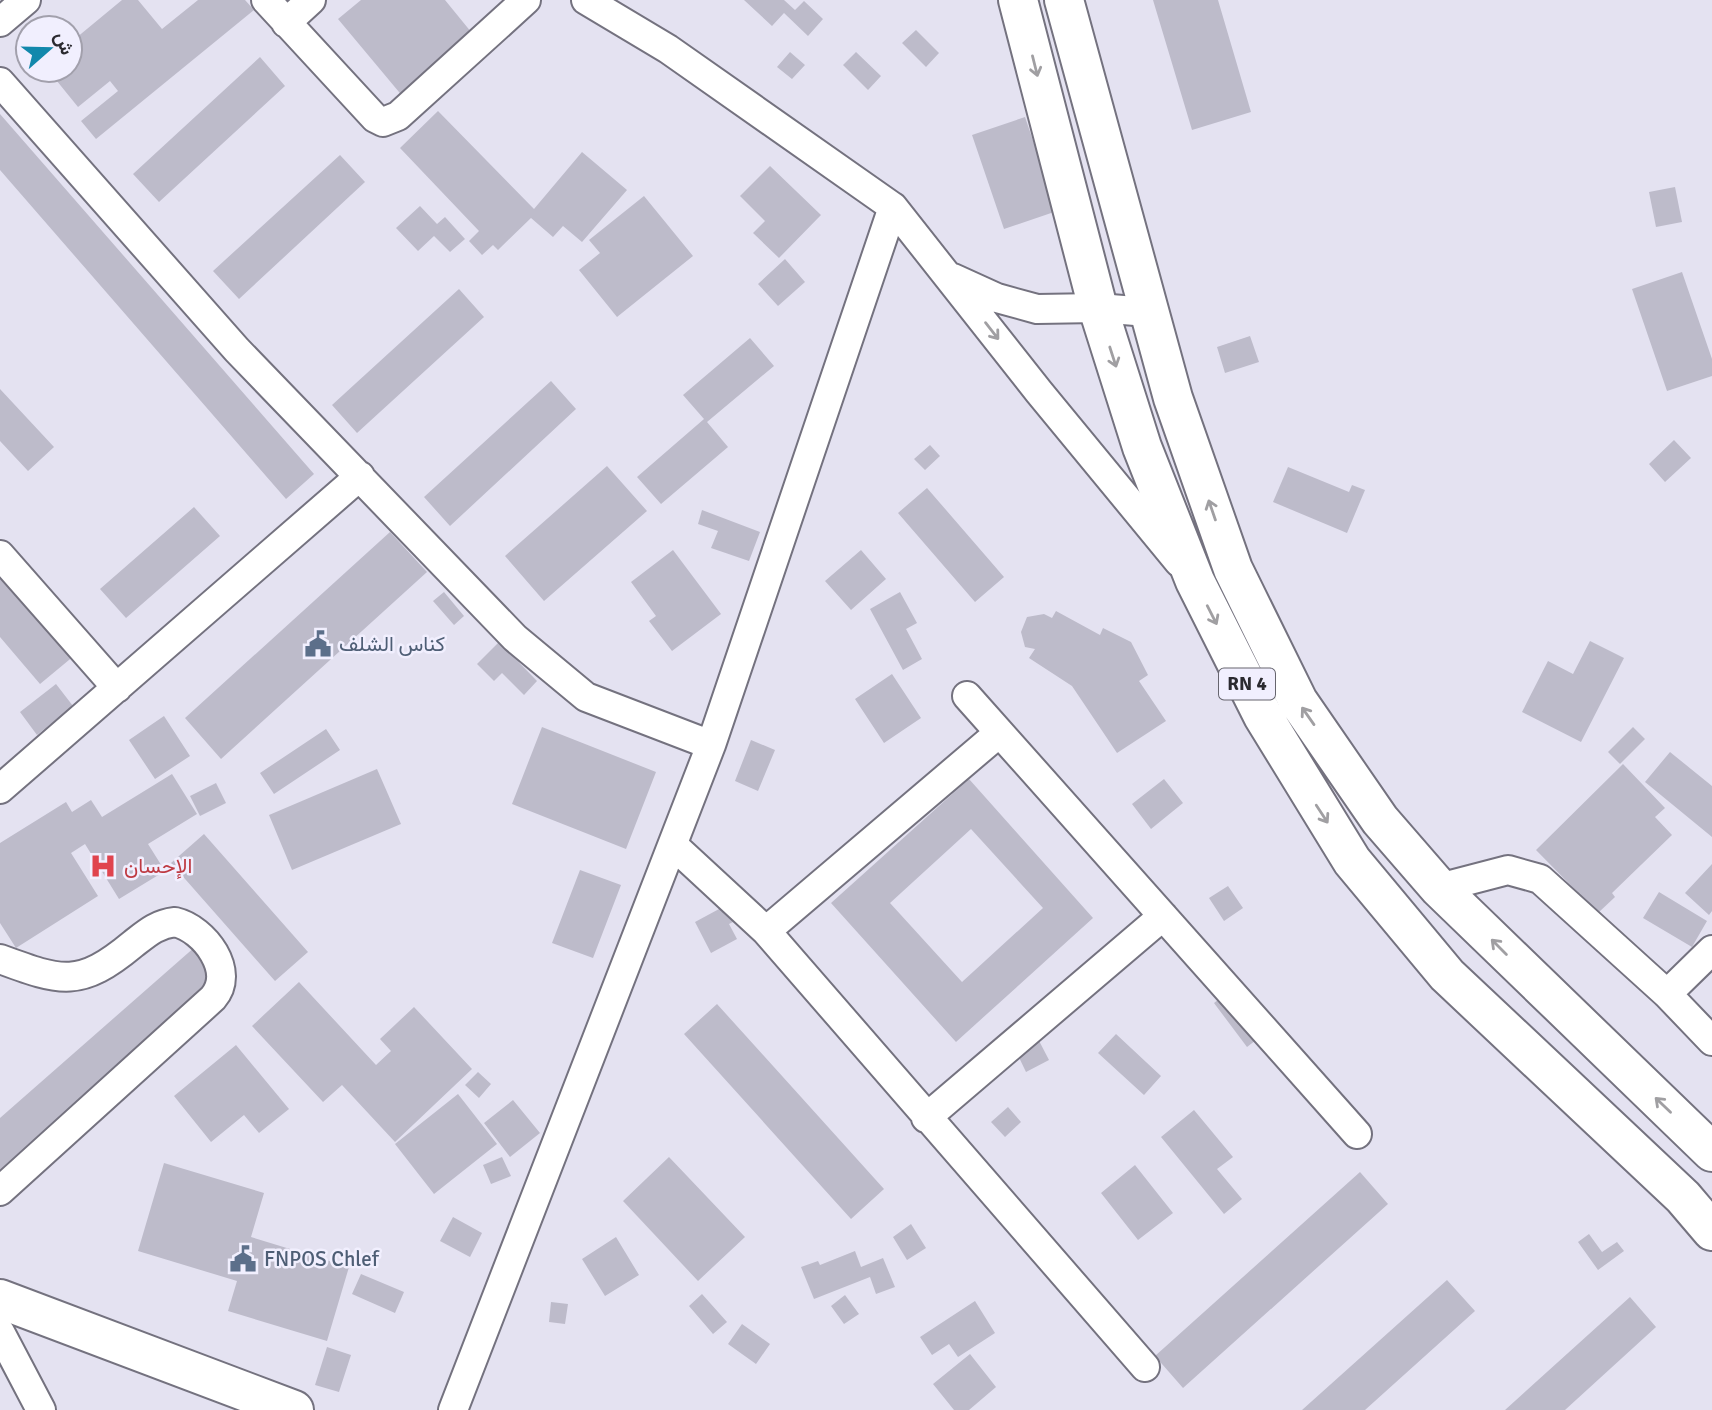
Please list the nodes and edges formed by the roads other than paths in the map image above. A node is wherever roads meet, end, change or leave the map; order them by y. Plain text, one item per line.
1 (26, 0) edge
2 (266, 0) edge
3 (311, 0) edge
4 (526, 0) edge
5 (586, 0) edge
6 (1018, 0) edge
7 (1065, 0) edge
8 (0, 22) edge
9 (286, 23) junction
10 (0, 82) edge
11 (892, 207) junction
12 (950, 277) junction
13 (1098, 308) junction
14 (1149, 312) junction
15 (360, 476) junction
16 (0, 555) edge
17 (1195, 581) junction
18 (117, 688) junction
19 (967, 695) dead end
20 (999, 733) junction
21 (711, 745) junction
22 (0, 789) edge
23 (673, 845) junction
24 (1439, 888) junction
25 (1163, 916) junction
26 (766, 931) junction
27 (1712, 950) edge
28 (0, 959) edge
29 (1667, 994) junction
30 (1712, 1041) edge
31 (926, 1118) junction
32 (1357, 1134) dead end
33 (1712, 1153) edge
34 (0, 1191) edge
35 (1712, 1231) edge
36 (0, 1299) edge
37 (0, 1324) edge
38 (0, 1332) edge
39 (1145, 1367) dead end
40 (41, 1410) edge
41 (226, 1410) edge
42 (294, 1410) edge
43 (453, 1410) edge

1 - 8 street
2 - 9 street
3 - 9 street
4 - 9 street
5 - 11 street
6 -> 13 main road, RN 4
7 - 14 main road, RN 4
10 - 15 street
11 - 12 street
11 - 21 street
12 - 13 street
12 -> 17 street
13 - 14 street
13 -> 17 main road, RN 4
24 -> 14 main road, RN 4
15 - 18 street
15 - 21 street
16 - 18 street
17 -> 35 main road, RN 4
18 - 22 street
19 - 20 street
20 - 25 street
20 - 26 street
21 - 23 street
23 - 26 street
23 - 43 street
24 - 29 street
33 -> 24 main road, RN 4
25 - 31 street
25 - 32 street
26 - 31 street
27 - 29 street
28 - 34 street
29 - 30 street
31 - 39 street
36 - 42 main road
37 - 41 main road
38 - 40 street

